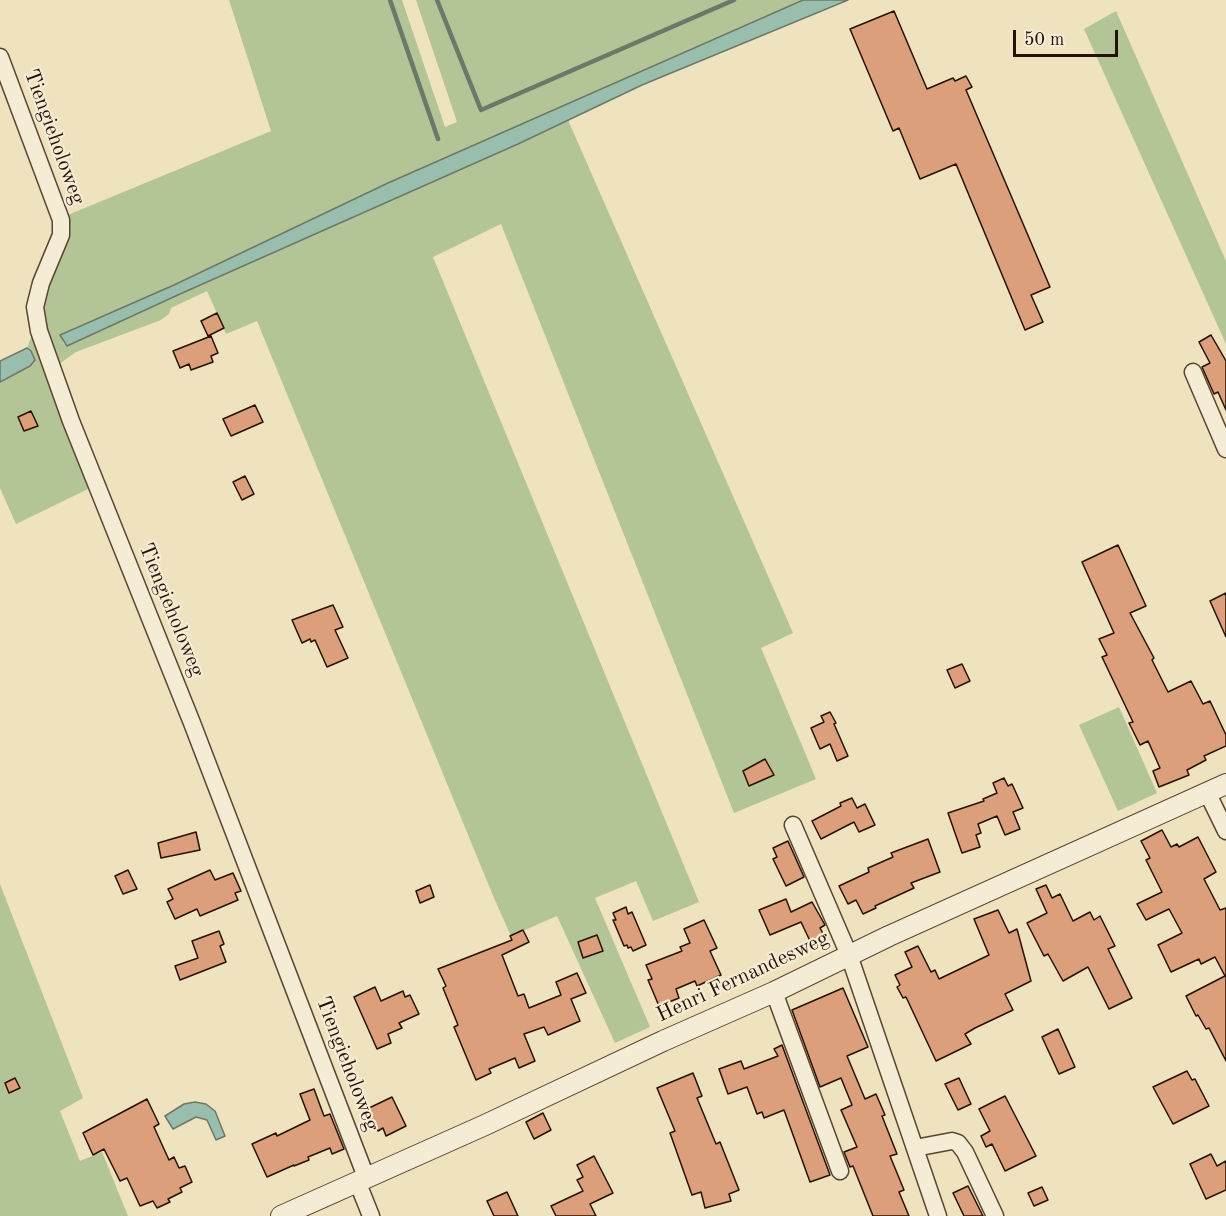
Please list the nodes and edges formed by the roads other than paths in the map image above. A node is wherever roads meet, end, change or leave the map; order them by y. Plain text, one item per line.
1 (0, 57) edge
2 (1192, 372) dead end
3 (1226, 449) edge
4 (1226, 784) edge
5 (1207, 792) junction
6 (793, 825) dead end
7 (1226, 831) edge
8 (849, 955) junction
9 (774, 992) junction
10 (915, 1148) junction
11 (840, 1171) dead end
12 (361, 1179) junction
13 (280, 1216) edge
14 (371, 1216) edge
15 (938, 1216) edge
16 (994, 1216) edge

1 - 12 street, Tiengieholoweg
2 - 3 street
4 - 5 street, Henri Fernandesweg
5 - 7 street
5 - 8 street, Henri Fernandesweg
6 - 8 street
8 - 9 street, Henri Fernandesweg
8 - 10 street
9 - 11 street
9 - 12 street, Henri Fernandesweg
10 - 15 street
10 - 16 street
12 - 13 street, Henri Fernandesweg
12 - 14 street, Tiengieholoweg

